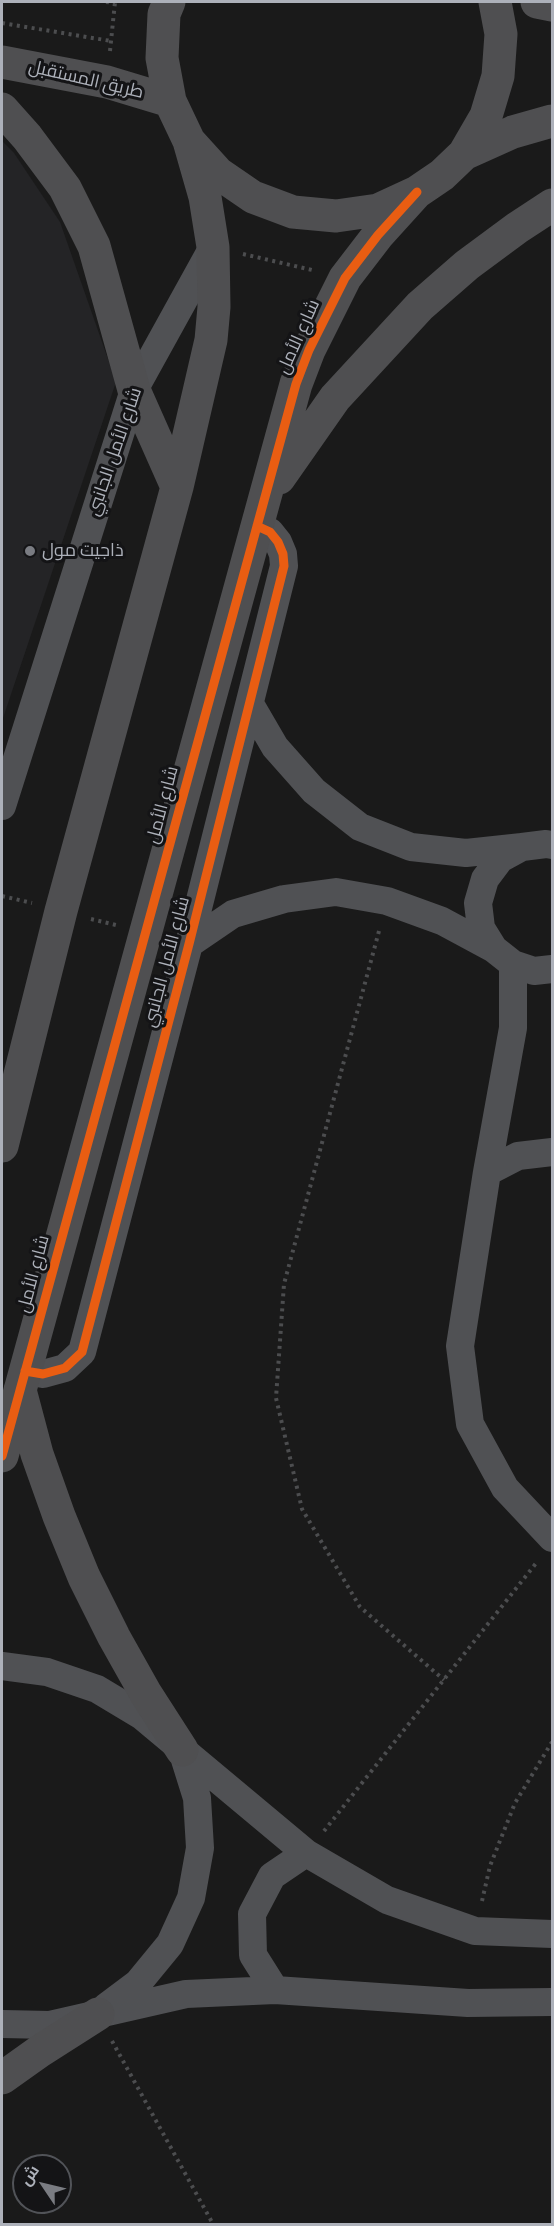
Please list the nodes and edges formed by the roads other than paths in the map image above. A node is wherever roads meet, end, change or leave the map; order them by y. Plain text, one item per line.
1 (169, 2) edge
2 (495, 2) edge
3 (537, 2) edge
4 (552, 5) edge
5 (2, 62) edge
6 (170, 101) junction
7 (2, 109) edge
8 (552, 121) edge
9 (189, 141) junction
10 (464, 154) junction
11 (417, 192) junction
12 (552, 206) edge
13 (213, 248) junction
14 (134, 390) junction
15 (177, 487) junction
16 (260, 514) junction
17 (250, 704) junction
18 (2, 806) edge
19 (543, 843) edge
20 (189, 944) junction
21 (503, 957) junction
22 (552, 969) edge
23 (2, 1146) edge
24 (552, 1152) edge
25 (487, 1172) junction
26 (22, 1381) junction
27 (2, 1456) edge
28 (545, 1549) edge
29 (2, 1665) edge
30 (182, 1750) junction
31 (306, 1853) junction
32 (552, 1934) edge
33 (275, 1990) junction
34 (552, 2002) edge
35 (98, 2014) junction
36 (2, 2024) edge
37 (2, 2078) edge

1 - 6 main road
2 - 10 main road
3 - 4 main road
5 - 6 main road, طريق المستقبل
6 - 9 main road
7 - 14 main road
8 - 10 main road
9 - 11 main road
9 - 13 main road
10 - 11 main road
11 - 16 main road, شارع الأمل
12 - 16 main road
13 - 14 street, شارع الأمل الجانبي
13 - 15 main road
14 - 15 main road
14 - 18 street, شارع الأمل الجانبي
15 - 23 main road
16 - 17 street, شارع الأمل الجانبي
16 - 26 main road, شارع الأمل
17 - 19 street
17 - 20 street, شارع الأمل الجانبي
19 - 21 street
20 - 21 street
20 - 26 street, شارع الأمل الجانبي
21 - 22 street
21 - 25 street
24 - 25 street
25 - 28 street
26 - 27 main road, شارع الأمل
26 - 30 main road
29 - 30 street
30 - 31 street
30 - 35 street
31 - 32 street
31 - 33 street
33 - 34 street
33 - 35 street
35 - 36 street
35 - 37 main road

